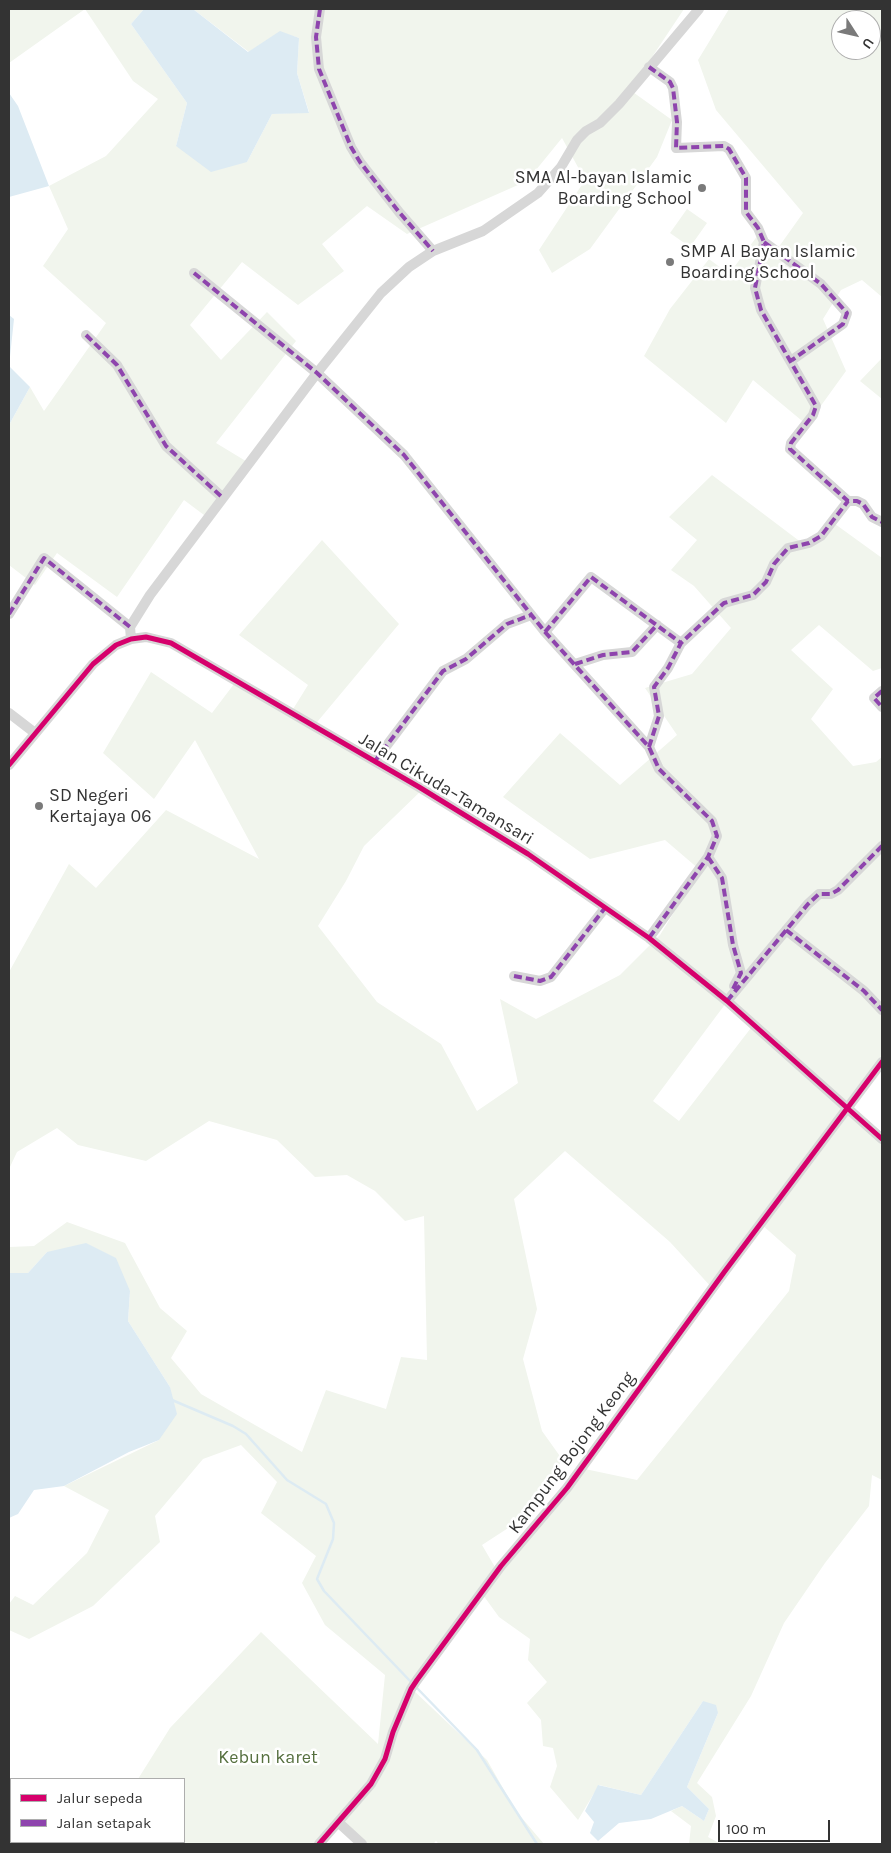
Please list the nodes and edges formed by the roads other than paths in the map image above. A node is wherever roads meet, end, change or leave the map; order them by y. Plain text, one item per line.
1 (320, 9) edge
2 (699, 9) edge
3 (649, 67) junction
4 (764, 242) junction
5 (433, 251) junction
6 (194, 273) dead end
7 (86, 335) dead end
8 (792, 360) junction
9 (317, 373) junction
10 (223, 498) junction
11 (848, 501) junction
12 (882, 522) edge
13 (9, 614) edge
14 (531, 615) junction
15 (657, 625) junction
16 (130, 626) junction
17 (545, 632) junction
18 (131, 639) junction
19 (681, 643) junction
20 (576, 664) junction
21 (882, 691) edge
22 (882, 707) edge
23 (9, 713) edge
24 (35, 734) junction
25 (649, 747) junction
26 (375, 761) junction
27 (9, 765) edge
28 (882, 846) edge
29 (708, 857) junction
30 (605, 908) junction
31 (786, 930) junction
32 (649, 938) junction
33 (514, 976) dead end
34 (727, 1000) junction
35 (882, 1010) edge
36 (882, 1062) edge
37 (846, 1108) junction
38 (882, 1139) edge
39 (338, 1822) junction
40 (319, 1844) edge
41 (362, 1844) edge

1 - 5 street
2 - 3 street
3 - 4 street
3 - 5 street
4 - 8 street
4 - 8 street
5 - 9 street
6 - 9 street
7 - 10 street
8 - 11 street
9 - 10 street
9 - 14 street
10 - 16 street
11 - 12 street
11 - 19 street
13 - 16 street
14 - 17 street
14 - 26 street
15 - 17 street
15 - 19 street
15 - 20 street
16 - 18 street
17 - 20 street
18 - 24 street, Jalan Cikuda–Tamansari
18 - 26 street, Jalan Cikuda–Tamansari
19 - 25 street
20 - 25 street
21 - 22 street
23 - 24 street
24 - 27 street, Jalan Cikuda–Tamansari
25 - 29 street
26 - 30 street, Jalan Cikuda–Tamansari
28 - 31 street
29 - 32 street
29 - 34 street
30 - 32 street, Jalan Cikuda–Tamansari
30 - 33 street
31 - 34 street
31 - 35 street
32 - 34 street, Jalan Cikuda–Tamansari
34 - 37 street, Jalan Cikuda–Tamansari
36 - 37 street, Kampung Bojong Keong
37 - 38 street, Jalan Cikuda–Tamansari
37 - 39 street, Kampung Bojong Keong
39 - 40 street, Kampung Bojong Keong
39 - 41 street

